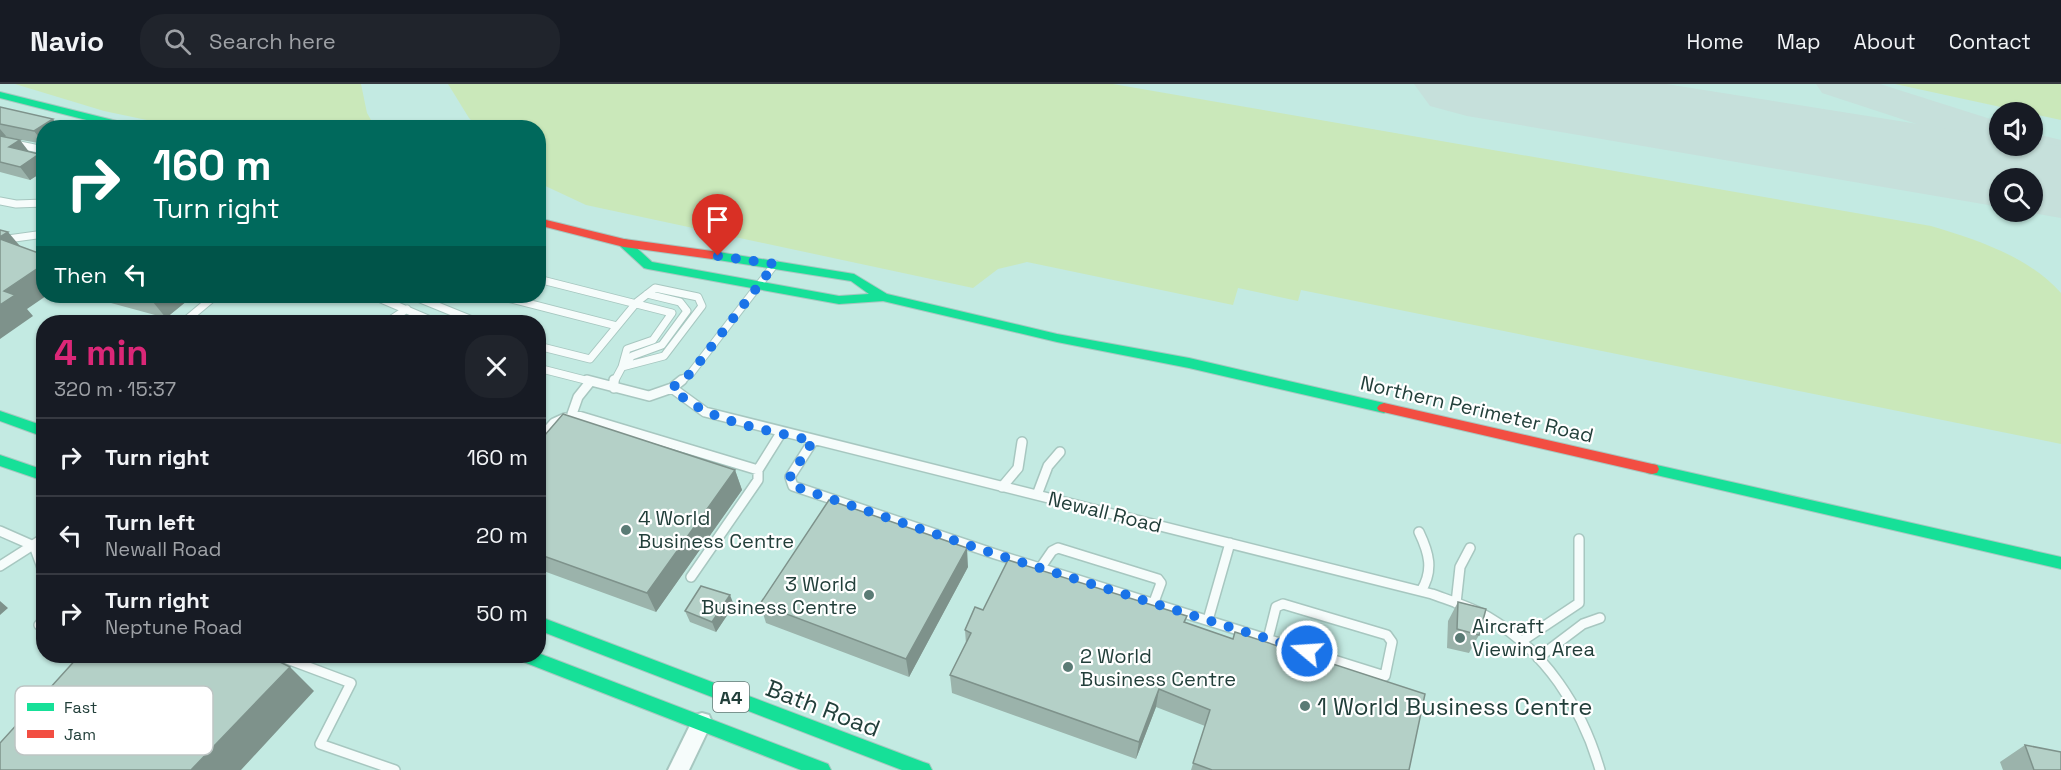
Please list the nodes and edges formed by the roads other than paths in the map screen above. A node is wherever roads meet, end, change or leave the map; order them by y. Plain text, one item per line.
1 (0, 95) edge
2 (101, 120) edge
3 (0, 146) edge
4 (36, 148) edge
5 (0, 201) edge
6 (36, 203) edge
7 (546, 223) edge
8 (36, 235) edge
9 (0, 240) edge
10 (624, 243) junction
11 (775, 264) junction
12 (546, 281) edge
13 (759, 286) junction
14 (646, 294) junction
15 (883, 297) junction
16 (637, 302) junction
17 (207, 303) edge
18 (392, 303) edge
19 (430, 303) edge
20 (527, 303) edge
21 (407, 309) junction
22 (192, 315) edge
23 (398, 315) edge
24 (420, 315) edge
25 (460, 315) edge
26 (617, 326) junction
27 (546, 348) edge
28 (622, 367) junction
29 (546, 370) edge
30 (590, 382) junction
31 (614, 388) junction
32 (672, 388) junction
33 (572, 414) junction
34 (0, 416) edge
35 (36, 429) edge
36 (546, 432) edge
37 (781, 433) junction
38 (813, 441) junction
39 (1022, 442) dead end
40 (1060, 452) dead end
41 (0, 460) edge
42 (758, 470) junction
43 (36, 473) edge
44 (1002, 487) junction
45 (1037, 495) junction
46 (0, 531) edge
47 (1419, 532) dead end
48 (1579, 539) dead end
49 (1230, 543) junction
50 (34, 546) junction
51 (1470, 548) dead end
52 (36, 551) edge
53 (2061, 563) edge
54 (0, 566) edge
55 (1041, 567) junction
56 (691, 578) dead end
57 (1421, 591) junction
58 (1154, 602) junction
59 (1456, 603) junction
60 (1600, 618) dead end
61 (1208, 620) junction
62 (546, 627) edge
63 (1268, 639) junction
64 (1522, 641) junction
65 (1538, 658) junction
66 (298, 663) edge
67 (546, 663) edge
68 (702, 722) junction
69 (395, 770) edge
70 (678, 770) edge
71 (822, 770) edge
72 (922, 770) edge
73 (1600, 770) edge

1 - 2 main road
3 - 4 lane
5 - 6 lane
7 - 10 main road, Northern Perimeter Road
8 - 9 lane
10 - 11 main road, Northern Perimeter Road
10 - 13 main road, Northern Perimeter Road
11 - 13 lane
11 - 15 main road, Northern Perimeter Road
12 - 16 lane
13 - 15 main road, Northern Perimeter Road
13 - 32 lane
14 - 16 lane
14 - 28 lane
14 - 28 lane
15 - 53 main road, Northern Perimeter Road
16 - 26 lane
16 - 28 lane
17 - 22 lane
18 - 21 lane
19 - 25 lane
20 - 26 lane
21 - 23 lane
21 - 24 lane
26 - 27 lane
28 - 31 lane
29 - 30 lane
30 - 31 lane
30 - 33 lane
31 - 32 lane
32 - 37 lane, Newall Road
33 - 36 lane
33 - 42 lane
34 - 35 main road
37 - 38 lane, Newall Road
37 - 42 lane
38 - 44 lane, Newall Road
38 - 55 lane
39 - 44 lane
40 - 45 lane
41 - 43 main road
42 - 56 lane
44 - 45 lane, Newall Road
45 - 49 lane, Newall Road
46 - 50 lane
47 - 57 lane
48 - 64 lane
49 - 57 lane, Newall Road
49 - 61 lane
50 - 52 lane
50 - 54 lane
51 - 59 lane
55 - 58 lane
55 - 58 lane
57 - 59 lane, Newall Road
58 - 61 lane
59 - 64 lane, Newall Road
60 - 65 lane
61 - 63 lane
62 - 72 main road, Bath Road / A4
63 - 63 lane
64 - 65 lane, Newall Road
65 - 73 lane, Newall Road
66 - 69 lane
67 - 68 main road, A4
68 - 70 street
68 - 71 main road, A4

